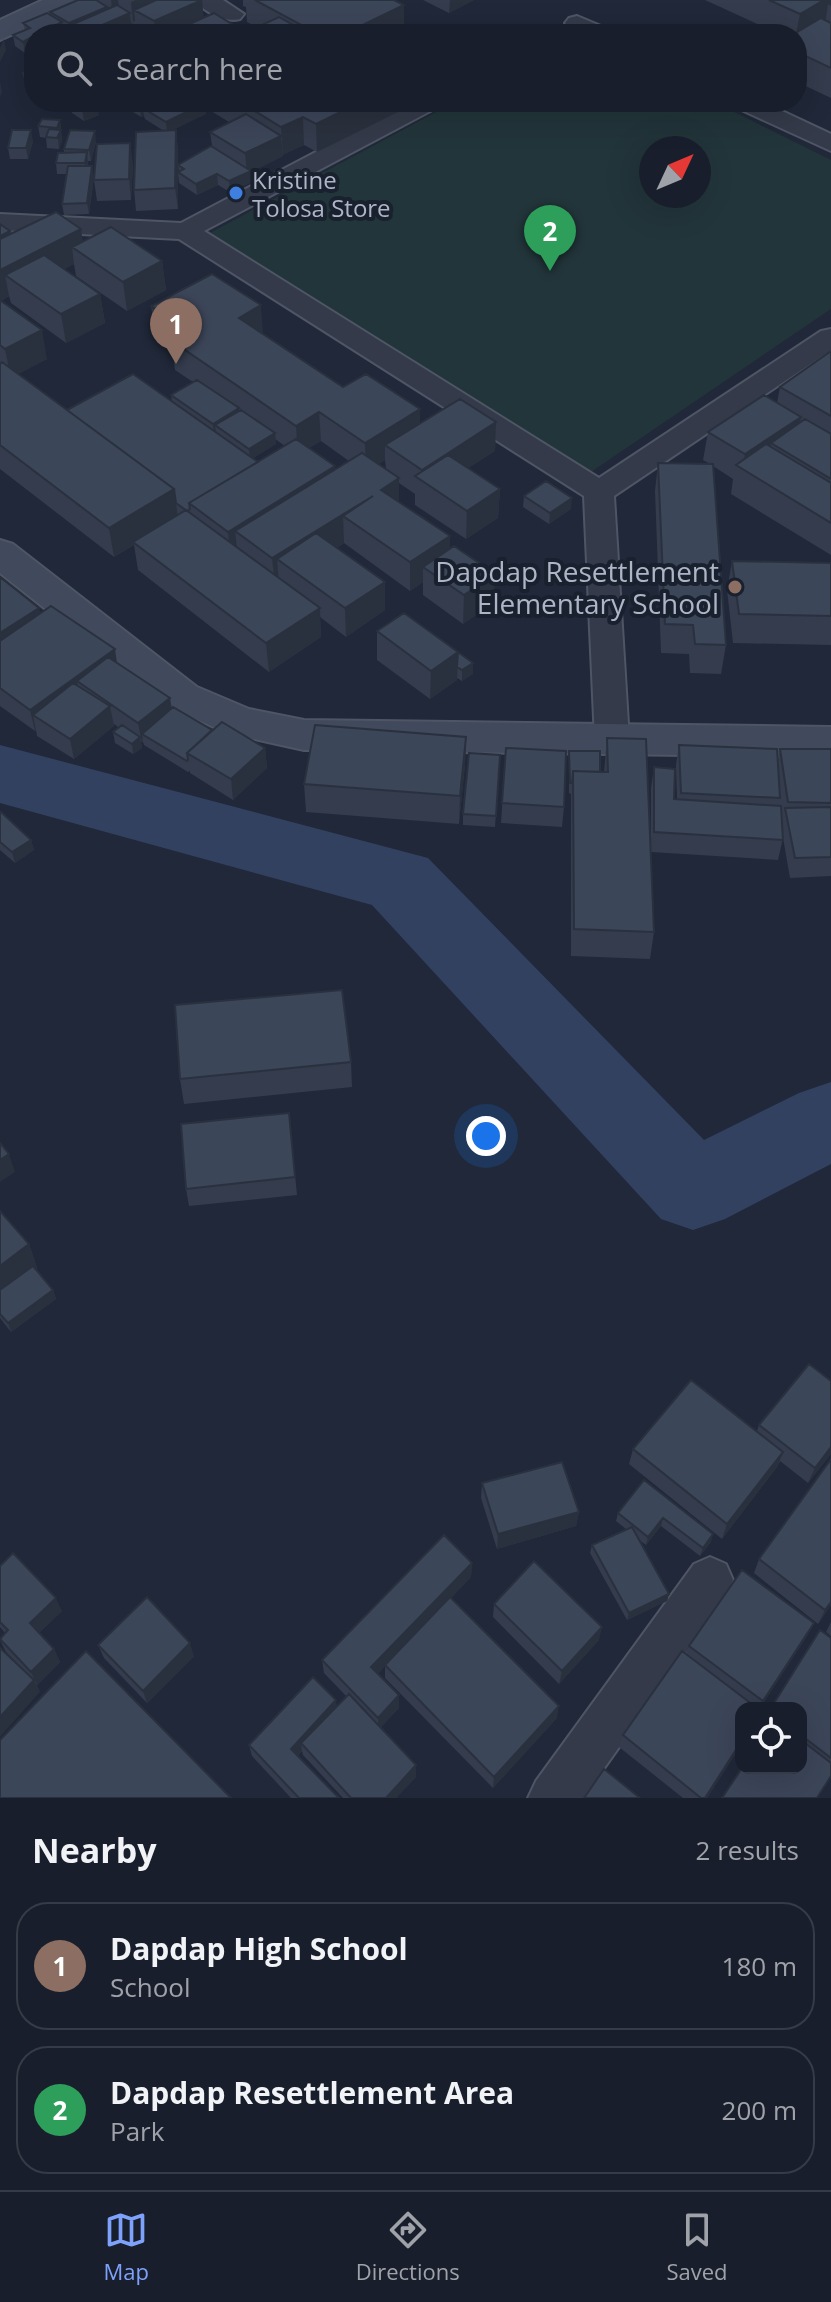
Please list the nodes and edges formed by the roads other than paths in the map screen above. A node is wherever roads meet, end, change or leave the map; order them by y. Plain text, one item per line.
1 (65, 0) edge
2 (206, 0) edge
3 (232, 14) dead end
4 (0, 31) edge
5 (410, 112) edge
6 (765, 112) edge
7 (831, 144) edge
8 (0, 222) edge
9 (185, 231) junction
10 (831, 337) edge
11 (599, 492) junction
12 (4, 562) edge
13 (612, 740) junction
14 (831, 742) edge
15 (710, 1580) dead end
16 (553, 1798) edge

1 - 4 street
2 - 3 street
5 - 9 street
6 - 7 street
8 - 9 street
9 - 11 street
10 - 11 street
11 - 13 street
12 - 13 street
13 - 14 street
15 - 16 street

